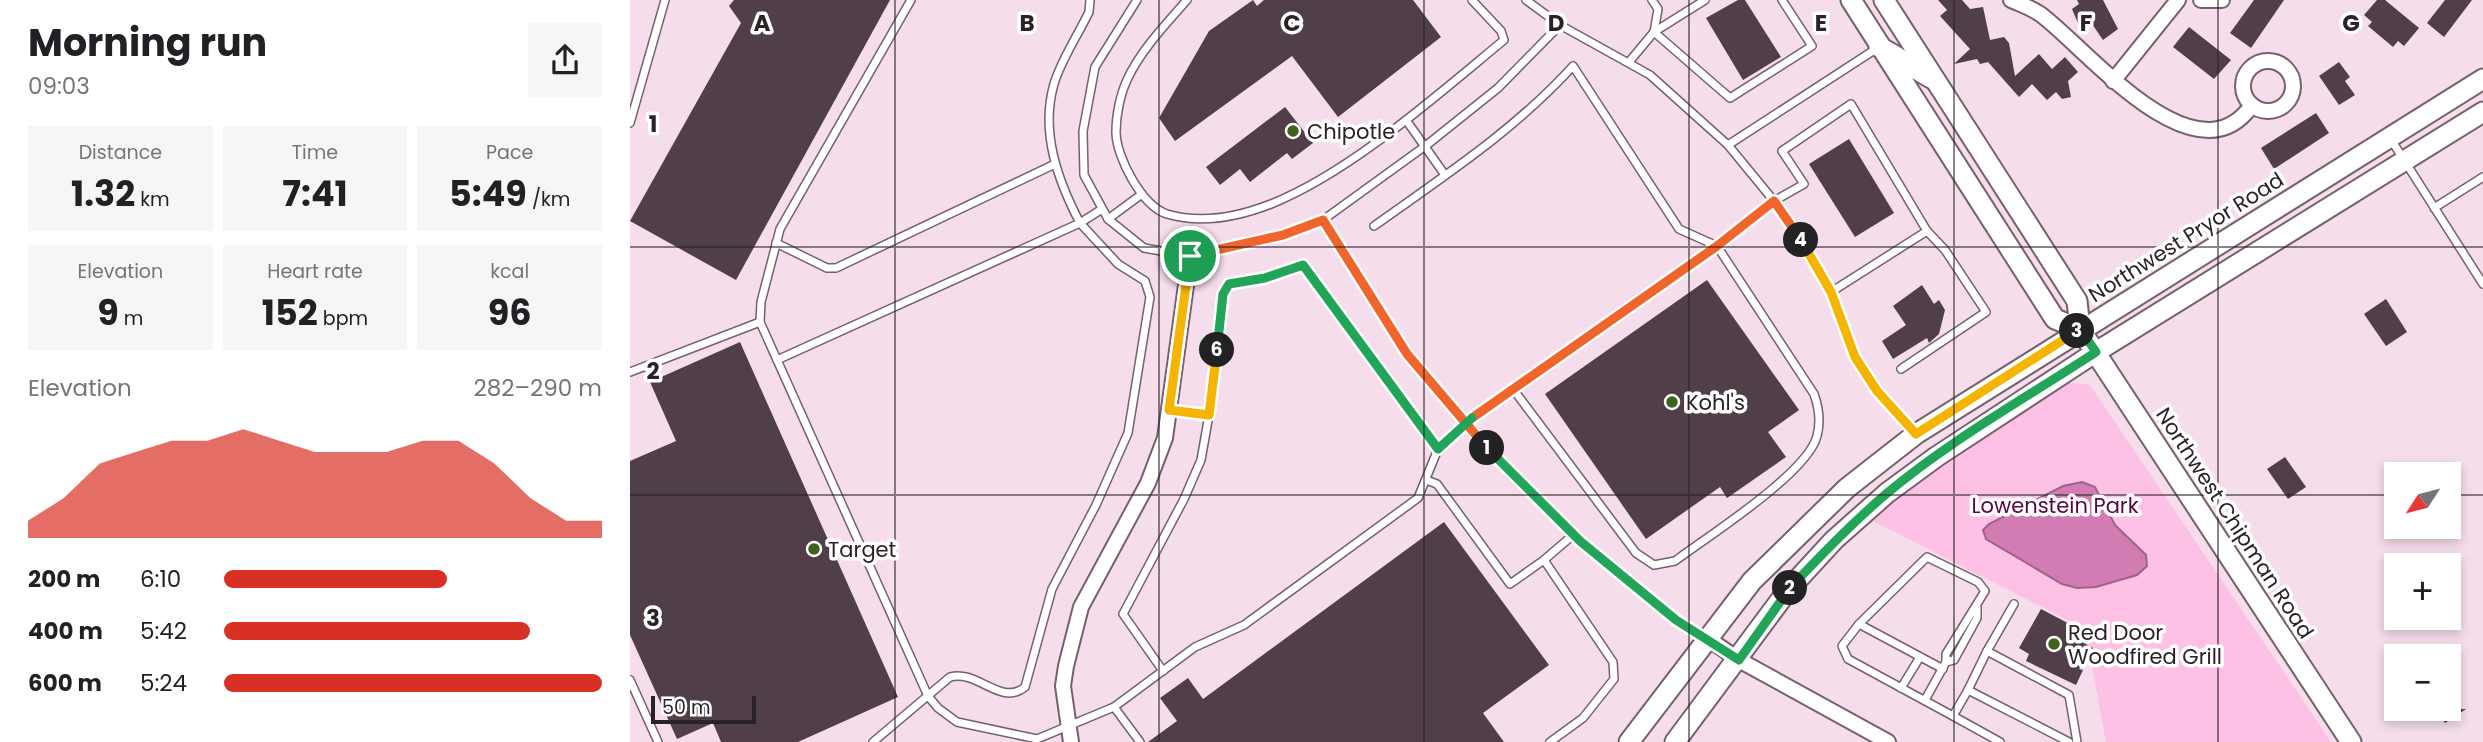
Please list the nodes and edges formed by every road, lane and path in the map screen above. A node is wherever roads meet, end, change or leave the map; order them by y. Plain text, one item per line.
1 (665, 0) edge
2 (911, 0) edge
3 (1090, 0) edge
4 (1137, 0) edge
5 (1187, 0) edge
6 (1472, 0) edge
7 (1526, 0) edge
8 (1652, 0) edge
9 (1705, 0) edge
10 (1782, 0) edge
11 (1851, 0) edge
12 (1884, 0) edge
13 (2011, 0) edge
14 (2178, 0) edge
15 (2201, 0) edge
16 (2222, 0) edge
17 (1560, 25) junction
18 (1654, 32) junction
19 (1879, 47) junction
20 (1629, 62) junction
21 (2483, 79) edge
22 (1934, 80) junction
23 (2113, 81) junction
24 (2252, 105) dead end
25 (2483, 112) edge
26 (1406, 120) junction
27 (630, 123) edge
28 (2390, 138) junction
29 (1728, 145) junction
30 (1424, 147) junction
31 (2405, 161) junction
32 (1055, 164) junction
33 (1445, 175) junction
34 (2483, 177) edge
35 (1142, 194) junction
36 (1774, 201) junction
37 (2434, 208) junction
38 (1102, 209) junction
39 (1108, 219) junction
40 (1323, 220) junction
41 (1080, 223) junction
42 (1374, 226) dead end
43 (1927, 231) junction
44 (776, 243) junction
45 (1717, 246) junction
46 (1190, 256) junction
47 (2483, 284) edge
48 (1831, 292) junction
49 (760, 322) junction
50 (2080, 329) junction
51 (2096, 352) junction
52 (777, 360) junction
53 (1901, 369) dead end
54 (630, 372) edge
55 (1513, 388) junction
56 (1169, 410) junction
57 (1209, 415) junction
58 (1466, 423) junction
59 (1916, 434) junction
60 (1438, 449) junction
61 (1426, 480) junction
62 (1573, 535) junction
63 (1544, 560) junction
64 (2014, 604) dead end
65 (1858, 624) junction
66 (1710, 640) junction
67 (1987, 652) junction
68 (1920, 657) junction
69 (1739, 660) junction
70 (1944, 666) junction
71 (1163, 671) junction
72 (630, 680) edge
73 (1902, 688) junction
74 (1968, 690) junction
75 (929, 696) junction
76 (1925, 700) junction
77 (1114, 707) junction
78 (1953, 716) junction
79 (1068, 725) junction
80 (658, 742) edge
81 (873, 742) edge
82 (1071, 742) edge
83 (1140, 742) edge
84 (1550, 742) edge
85 (1629, 742) edge
86 (1675, 742) edge
87 (1888, 742) edge
88 (2000, 742) edge
89 (2069, 742) edge
90 (2077, 742) edge
91 (2351, 742) edge

1 - 27 lane
2 - 44 lane
3 - 32 lane
4 - 38 lane
5 - 35 lane
6 - 26 lane
7 - 17 lane
8 - 18 lane
9 - 18 lane
10 - 18 lane
11 - 19 main road, Northwest Chipman Road
12 - 22 main road, Northwest Chipman Road
13 - 23 street
14 - 23 street
15 - 16 street
17 - 20 lane
17 - 30 lane
18 - 20 lane
19 - 22 main road
19 - 29 lane
19 - 50 main road, Northwest Chipman Road
20 - 29 lane
21 - 28 main road, Northwest Pryor Road
22 - 50 main road, Northwest Chipman Road
23 - 24 street
25 - 31 main road
26 - 30 lane
26 - 35 lane
28 - 31 lane
28 - 50 main road, Northwest Pryor Road
29 - 36 lane
30 - 33 lane
30 - 40 lane
31 - 37 lane
31 - 51 main road
32 - 41 lane
32 - 44 lane
33 - 42 lane
33 - 45 lane
34 - 37 lane
35 - 39 lane
36 - 43 lane
36 - 45 lane
36 - 48 lane
37 - 47 lane
38 - 39 lane
38 - 41 lane
39 - 46 lane
40 - 46 lane
40 - 58 lane
41 - 52 lane
41 - 75 lane
43 - 48 lane
43 - 53 lane
44 - 49 lane
45 - 55 lane
45 - 55 lane
46 - 56 street
48 - 59 lane
49 - 52 lane
49 - 54 lane
50 - 51 main road, Northwest Chipman Road
50 - 59 main road, Northwest Pryor Road
51 - 69 main road
51 - 91 main road, Northwest Chipman Road
52 - 75 lane
55 - 58 lane
56 - 57 lane
56 - 79 street
57 - 60 lane
57 - 71 lane
58 - 60 lane
58 - 62 lane
59 - 66 main road, Northwest Pryor Road
60 - 61 lane
61 - 63 lane
61 - 71 lane
62 - 63 lane
62 - 66 lane
63 - 84 lane
64 - 67 lane
65 - 68 lane
65 - 70 lane
65 - 73 lane
66 - 69 street
66 - 85 main road, Northwest Pryor Road
67 - 74 lane
67 - 90 lane
68 - 70 lane
68 - 73 lane
69 - 86 main road
69 - 87 street
70 - 76 lane
71 - 77 lane
72 - 80 lane
73 - 76 lane
74 - 78 lane
74 - 89 lane
75 - 79 lane
75 - 81 lane
76 - 78 lane
77 - 79 lane
77 - 83 lane
78 - 88 lane
79 - 82 street

